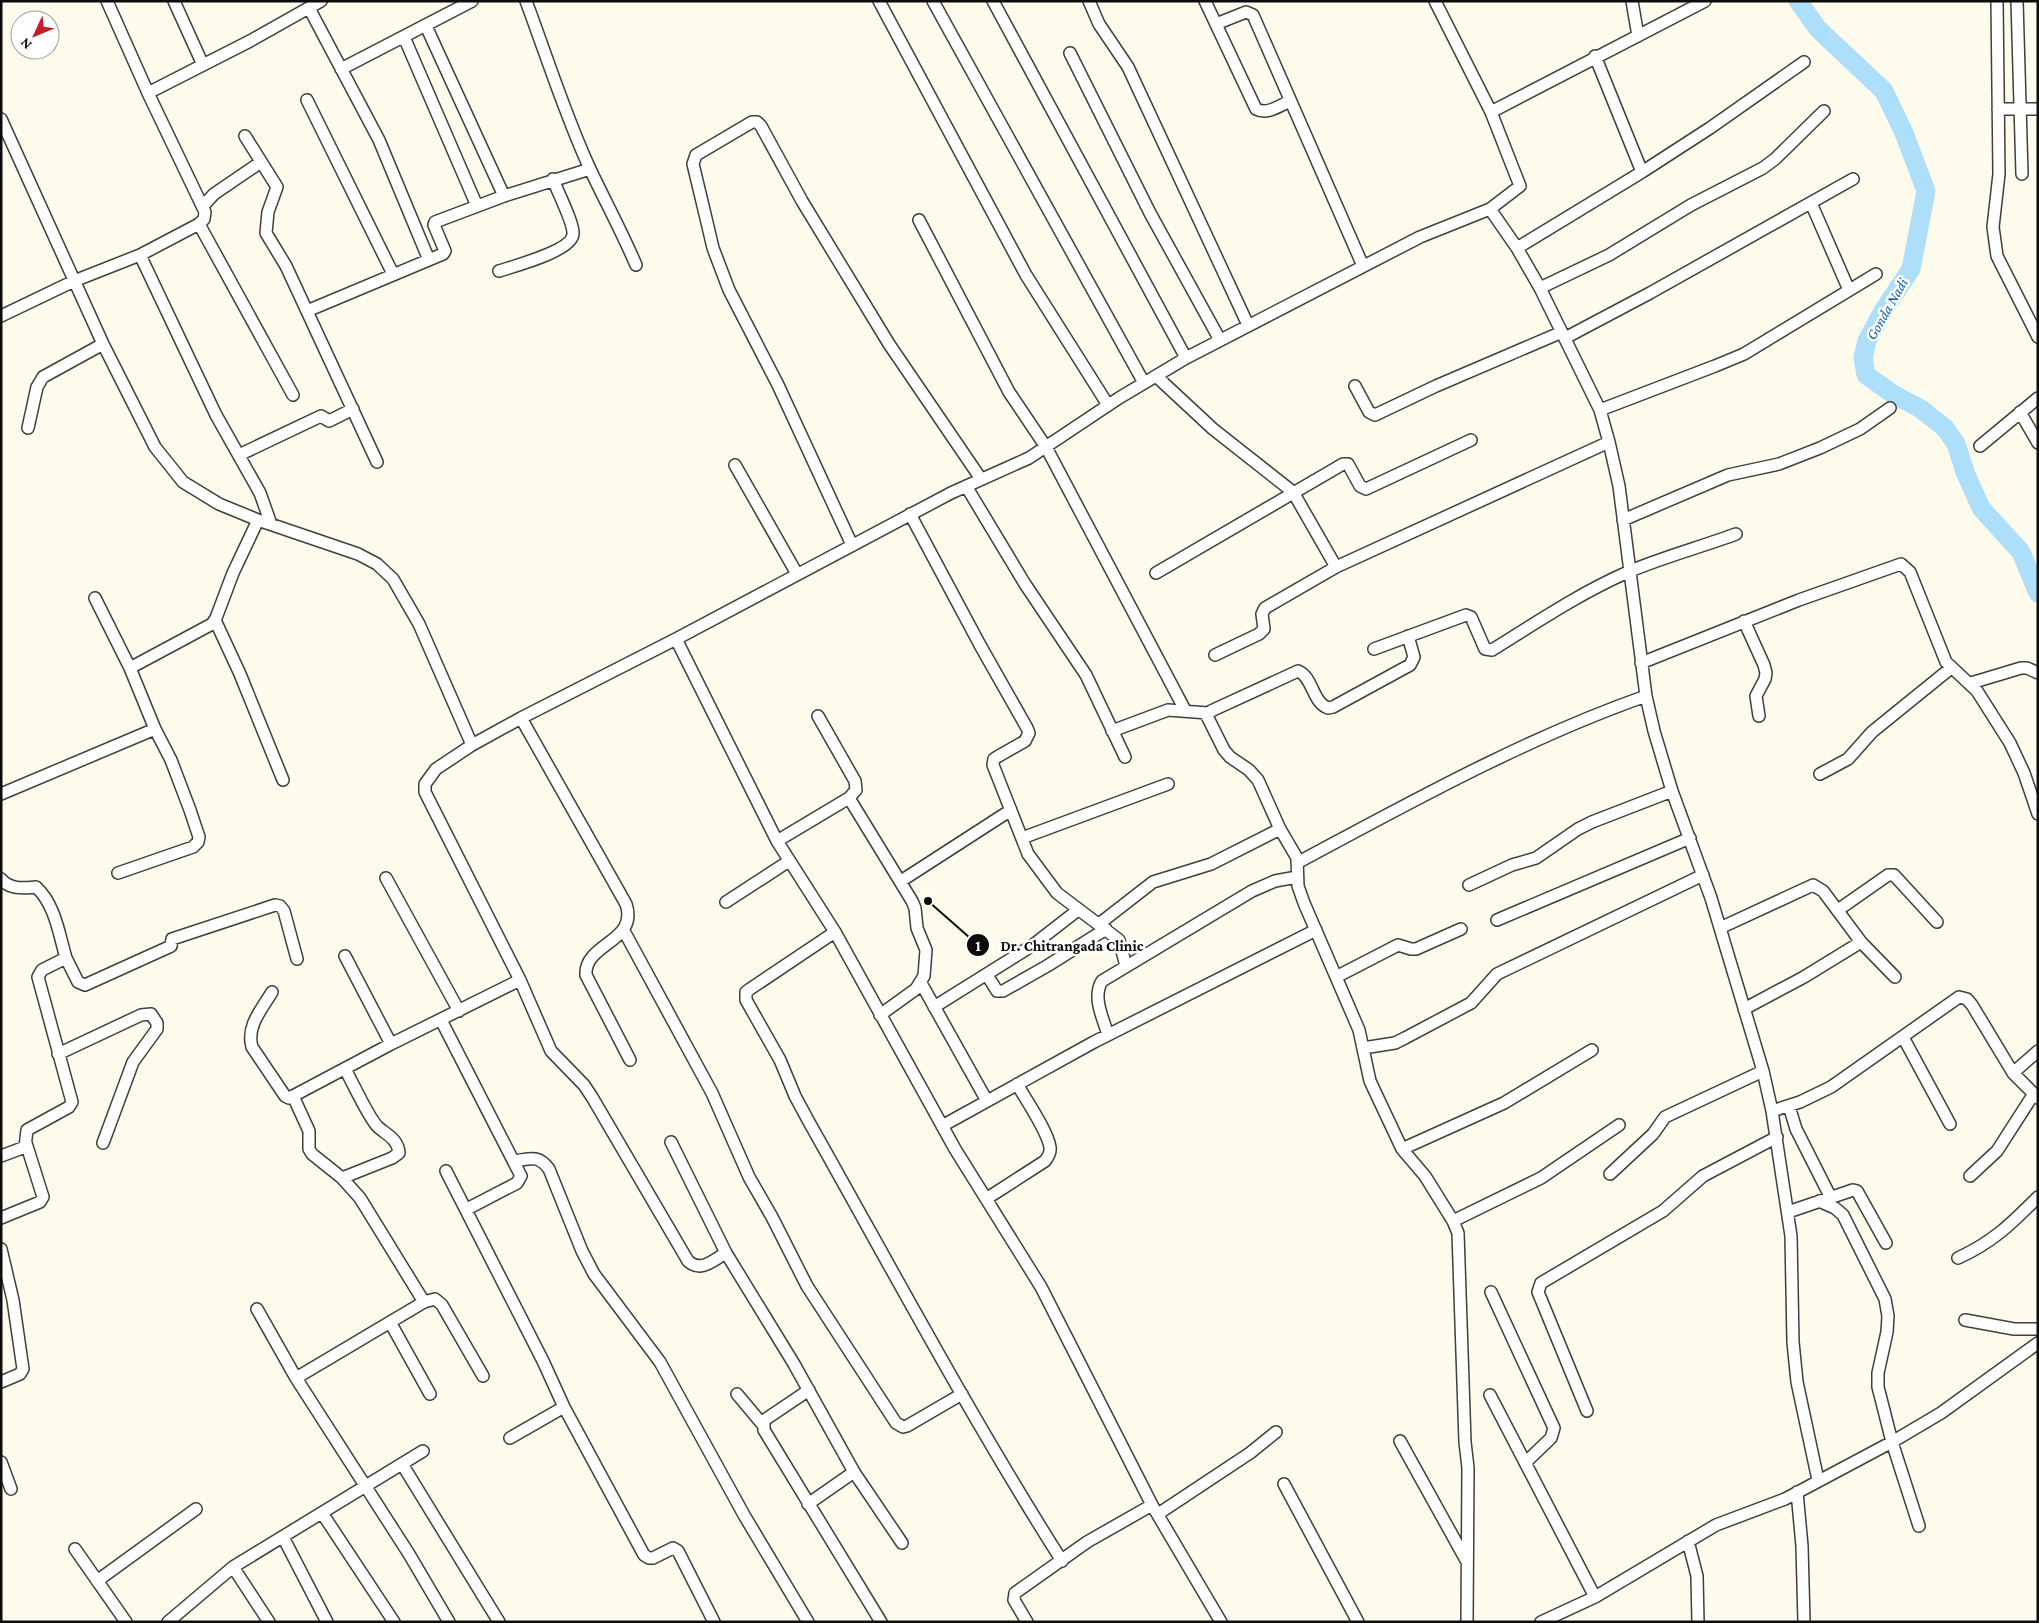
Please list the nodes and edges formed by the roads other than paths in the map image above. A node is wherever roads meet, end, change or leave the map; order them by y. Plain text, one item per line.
1 (107, 1) edge
2 (174, 1) edge
3 (321, 1) edge
4 (472, 1) edge
5 (526, 1) edge
6 (879, 1) edge
7 (933, 1) edge
8 (993, 1) edge
9 (1089, 1) edge
10 (1205, 1) edge
11 (1435, 1) edge
12 (1632, 1) edge
13 (1705, 1) edge
14 (1997, 1) edge
15 (2016, 1) edge
16 (309, 8) junction
17 (1216, 24) junction
18 (426, 26) junction
19 (1638, 36) junction
20 (404, 37) junction
21 (1070, 53) dead end
22 (1595, 56) junction
23 (1804, 62) dead end
24 (203, 65) junction
25 (341, 69) junction
26 (148, 93) junction
27 (307, 100) dead end
28 (1290, 101) junction
29 (1998, 109) junction
30 (2021, 109) junction
31 (2038, 109) edge
32 (1824, 111) dead end
33 (1491, 112) junction
34 (1, 119) edge
35 (245, 136) dead end
36 (261, 162) junction
37 (590, 169) junction
38 (1642, 172) junction
39 (2022, 174) dead end
40 (1854, 178) dead end
41 (553, 179) junction
42 (504, 196) junction
43 (1811, 203) junction
44 (203, 206) junction
45 (478, 206) junction
46 (1490, 209) junction
47 (919, 220) dead end
48 (199, 224) junction
49 (1517, 248) junction
50 (140, 255) junction
51 (429, 260) junction
52 (636, 265) dead end
53 (1363, 266) junction
54 (499, 271) dead end
55 (392, 274) junction
56 (1876, 274) dead end
57 (74, 281) junction
58 (1540, 288) junction
59 (1849, 290) junction
60 (307, 311) junction
61 (1, 316) edge
62 (2034, 317) edge
63 (1248, 325) junction
64 (1564, 335) junction
65 (2038, 336) edge
66 (1220, 340) junction
67 (103, 344) junction
68 (1186, 358) junction
69 (1156, 376) junction
70 (1144, 383) junction
71 (1355, 386) dead end
72 (293, 395) dead end
73 (2038, 398) edge
74 (1108, 405) junction
75 (1890, 408) dead end
76 (353, 409) junction
77 (1600, 410) junction
78 (2020, 412) junction
79 (28, 428) dead end
80 (1471, 440) dead end
81 (1609, 442) junction
82 (2038, 443) edge
83 (1980, 446) dead end
84 (1046, 447) junction
85 (240, 456) junction
86 (377, 462) dead end
87 (735, 465) dead end
88 (980, 479) junction
89 (966, 486) junction
90 (1293, 492) junction
91 (910, 514) junction
92 (258, 520) junction
93 (1623, 520) junction
94 (271, 524) junction
95 (1736, 534) dead end
96 (852, 545) junction
97 (1336, 567) junction
98 (1630, 571) junction
99 (1156, 573) dead end
100 (797, 574) junction
101 (95, 598) dead end
102 (215, 620) junction
103 (1744, 622) junction
104 (1408, 636) junction
105 (676, 639) junction
106 (1374, 650) dead end
107 (1215, 655) dead end
108 (1641, 663) junction
109 (130, 668) junction
110 (1951, 668) junction
111 (2038, 673) edge
112 (1971, 683) junction
113 (1646, 696) junction
114 (1186, 710) junction
115 (1208, 713) junction
116 (818, 716) dead end
117 (1759, 716) dead end
118 (521, 718) junction
119 (155, 729) junction
120 (1112, 731) junction
121 (472, 745) junction
122 (1124, 757) dead end
123 (1820, 774) dead end
124 (283, 780) dead end
125 (1168, 784) dead end
126 (1672, 791) junction
127 (1, 794) edge
128 (849, 798) junction
129 (1011, 810) junction
130 (2038, 814) edge
131 (1280, 828) junction
132 (1022, 838) junction
133 (1690, 838) junction
134 (777, 841) junction
135 (789, 860) junction
136 (1297, 863) junction
137 (118, 873) dead end
138 (1703, 875) junction
139 (1297, 877) junction
140 (386, 878) dead end
141 (1, 879) edge
142 (900, 881) junction
143 (1470, 885) dead end
144 (726, 902) dead end
145 (1078, 910) junction
146 (1838, 910) junction
147 (1497, 920) dead end
148 (1937, 922) dead end
149 (1102, 926) junction
150 (1720, 928) junction
151 (1462, 929) dead end
152 (1316, 930) junction
153 (624, 931) junction
154 (835, 932) junction
155 (1861, 942) junction
156 (345, 956) dead end
157 (66, 958) junction
158 (297, 959) dead end
159 (1126, 966) junction
160 (986, 975) junction
161 (1336, 977) junction
162 (1895, 977) dead end
163 (520, 980) junction
164 (921, 983) junction
165 (272, 992) dead end
166 (934, 1007) junction
167 (1744, 1009) junction
168 (459, 1011) junction
169 (880, 1015) junction
170 (441, 1020) junction
171 (1108, 1035) junction
172 (1903, 1037) junction
173 (391, 1044) junction
174 (1364, 1048) junction
175 (1592, 1050) dead end
176 (2038, 1051) edge
177 (58, 1054) junction
178 (630, 1060) dead end
179 (345, 1069) junction
180 (1763, 1071) junction
181 (2013, 1073) junction
182 (1017, 1084) junction
183 (293, 1096) junction
184 (2035, 1096) edge
185 (987, 1101) junction
186 (1788, 1106) junction
187 (1772, 1111) junction
188 (1950, 1124) dead end
189 (1619, 1125) dead end
190 (942, 1126) junction
191 (1777, 1137) junction
192 (671, 1142) dead end
193 (26, 1143) junction
194 (103, 1143) dead end
195 (1402, 1149) junction
196 (1, 1156) edge
197 (514, 1161) junction
198 (446, 1171) dead end
199 (1610, 1174) dead end
200 (1970, 1176) dead end
201 (342, 1178) junction
202 (2038, 1197) edge
203 (986, 1198) junction
204 (1825, 1200) junction
205 (467, 1209) junction
206 (1788, 1212) junction
207 (1, 1218) edge
208 (1453, 1221) junction
209 (1886, 1243) dead end
210 (1, 1249) edge
211 (726, 1253) junction
212 (1958, 1258) dead end
213 (1491, 1292) dead end
214 (13, 1300) junction
215 (424, 1302) junction
216 (1, 1305) edge
217 (257, 1309) dead end
218 (1965, 1320) dead end
219 (390, 1322) junction
220 (2038, 1329) edge
221 (2038, 1343) edge
222 (483, 1376) dead end
223 (296, 1378) junction
224 (1, 1382) edge
225 (809, 1390) junction
226 (430, 1394) dead end
227 (737, 1394) dead end
228 (962, 1394) junction
229 (1490, 1395) dead end
230 (564, 1407) junction
231 (1587, 1410) dead end
232 (763, 1426) junction
233 (1276, 1432) dead end
234 (510, 1438) dead end
235 (1400, 1441) dead end
236 (1892, 1442) junction
237 (423, 1451) dead end
238 (1, 1462) edge
239 (1526, 1462) junction
240 (402, 1464) junction
241 (854, 1472) junction
242 (1818, 1480) junction
243 (1284, 1484) dead end
244 (366, 1486) junction
245 (11, 1489) dead end
246 (1797, 1492) junction
247 (808, 1504) junction
248 (196, 1509) dead end
249 (1155, 1510) junction
250 (322, 1513) junction
251 (1919, 1526) dead end
252 (283, 1537) junction
253 (1688, 1541) junction
254 (902, 1543) dead end
255 (75, 1549) dead end
256 (1062, 1561) junction
257 (1467, 1562) junction
258 (233, 1567) junction
259 (97, 1581) junction
260 (1594, 1597) junction
261 (126, 1622) edge
262 (168, 1622) edge
263 (269, 1622) edge
264 (327, 1622) edge
265 (394, 1622) edge
266 (449, 1622) edge
267 (498, 1622) edge
268 (714, 1622) edge
269 (808, 1622) edge
270 (881, 1622) edge
271 (1027, 1622) edge
272 (1221, 1622) edge
273 (1358, 1622) edge
274 (1467, 1622) edge
275 (1542, 1622) edge
276 (1698, 1622) edge
277 (1804, 1622) edge

1 - 26 street
2 - 24 street
3 - 16 street
4 - 18 street
5 - 37 street
6 - 74 street
7 - 70 street
8 - 68 street
9 - 63 street
10 - 17 street
11 - 33 street
12 - 19 street
13 - 19 street
14 - 29 street
15 - 30 street
16 - 24 street
16 - 25 street
17 - 28 street
17 - 28 street
18 - 20 street
18 - 42 street
19 - 22 street
20 - 25 street
20 - 45 street
21 - 66 street
22 - 33 street
22 - 38 street
23 - 38 street
24 - 26 street
25 - 51 street
26 - 44 street
27 - 55 street
28 - 53 street
29 - 30 street
29 - 62 street
30 - 31 street
30 - 39 street
32 - 58 street
33 - 46 street
34 - 57 street
35 - 36 street
36 - 44 street
36 - 60 street
37 - 41 street
37 - 52 street
38 - 49 street
40 - 43 street
41 - 42 street
41 - 54 street
42 - 45 street
43 - 59 street
43 - 64 street
44 - 48 street
45 - 51 street
46 - 49 street
46 - 53 street
47 - 84 street
48 - 50 street
48 - 72 street
49 - 58 street
50 - 57 street
50 - 85 street
51 - 55 street
53 - 63 street
55 - 60 street
56 - 59 street
57 - 61 street
57 - 67 street
58 - 64 street
59 - 77 street
60 - 76 street
62 - 65 street
63 - 66 street
64 - 71 street
64 - 77 street
66 - 68 street
67 - 79 street
67 - 92 street
68 - 69 street
69 - 70 street
69 - 90 street
70 - 74 street
73 - 78 street
74 - 84 street
75 - 93 street
76 - 85 street
76 - 86 street
77 - 81 street
78 - 82 street
78 - 83 street
80 - 90 street
81 - 93 street
81 - 97 street
84 - 88 street
84 - 114 street
85 - 94 street
87 - 100 street
88 - 89 street
88 - 96 street
89 - 91 street
89 - 120 street
90 - 97 street
90 - 99 street
91 - 96 street
91 - 129 street
92 - 94 street
92 - 102 street
93 - 98 street
94 - 121 street
95 - 98 street
96 - 100 street
97 - 107 street
98 - 104 street
98 - 108 street
100 - 105 street
101 - 109 street
102 - 109 street
102 - 124 street
103 - 108 street
103 - 110 street
103 - 117 street
104 - 106 street
104 - 115 street
105 - 118 street
105 - 134 street
108 - 113 street
109 - 119 street
110 - 112 street
110 - 123 street
111 - 112 street
112 - 130 street
113 - 126 street
113 - 136 street
114 - 115 street
114 - 120 street
115 - 131 street
116 - 128 street
118 - 121 street
118 - 153 street
119 - 127 street
119 - 137 street
120 - 122 street
121 - 163 street
125 - 132 street
126 - 133 street
126 - 143 street
128 - 134 street
128 - 142 street
129 - 132 street
129 - 142 street
131 - 136 street
131 - 149 street
132 - 145 street
133 - 138 street
133 - 147 street
134 - 135 street
135 - 144 street
135 - 154 street
136 - 139 street
138 - 150 street
138 - 174 street
139 - 152 street
139 - 159 street
140 - 168 street
141 - 157 street
142 - 164 street
145 - 149 street
145 - 160 street
146 - 148 street
146 - 150 street
146 - 155 street
149 - 159 street
149 - 160 street
150 - 167 street
151 - 161 street
152 - 161 street
152 - 171 street
153 - 178 street
153 - 228 street
154 - 169 street
154 - 228 street
155 - 162 street
155 - 167 street
156 - 173 street
157 - 158 street
157 - 177 street
159 - 171 street
160 - 166 street
161 - 174 street
163 - 168 street
163 - 211 street
164 - 166 street
164 - 169 street
165 - 183 street
166 - 185 street
167 - 180 street
168 - 170 street
169 - 190 street
170 - 173 street
170 - 197 street
171 - 182 street
172 - 181 street
172 - 186 street
172 - 188 street
173 - 179 street
174 - 195 street
175 - 195 street
176 - 181 street
177 - 193 street
177 - 194 street
179 - 183 street
179 - 201 street
180 - 187 street
180 - 199 street
181 - 184 street
182 - 185 street
182 - 203 street
183 - 201 street
184 - 200 street
185 - 190 street
186 - 187 street
186 - 204 street
187 - 191 street
189 - 208 street
190 - 203 street
191 - 206 street
191 - 231 street
192 - 211 street
193 - 196 street
193 - 207 street
195 - 208 street
197 - 205 street
197 - 269 street
198 - 205 street
201 - 215 street
202 - 212 street
203 - 249 street
204 - 206 street
204 - 209 street
204 - 236 street
205 - 230 street
206 - 242 street
208 - 257 street
210 - 214 street
211 - 225 street
213 - 239 street
214 - 216 street
214 - 224 street
215 - 219 street
215 - 222 street
217 - 223 street
218 - 220 street
219 - 223 street
219 - 226 street
221 - 236 street
223 - 244 street
225 - 232 street
225 - 241 street
227 - 232 street
228 - 256 street
229 - 239 street
230 - 234 street
230 - 268 street
232 - 247 street
233 - 249 street
235 - 257 street
236 - 242 street
236 - 251 street
237 - 240 street
238 - 245 street
239 - 260 street
240 - 244 street
240 - 267 street
241 - 247 street
241 - 254 street
242 - 246 street
243 - 273 street
244 - 250 street
244 - 266 street
246 - 253 street
246 - 277 street
247 - 270 street
248 - 259 street
249 - 256 street
249 - 272 street
250 - 252 street
250 - 265 street
252 - 258 street
252 - 264 street
253 - 260 street
253 - 276 street
255 - 259 street
256 - 271 street
257 - 274 street
258 - 262 street
258 - 263 street
259 - 261 street
260 - 275 street

